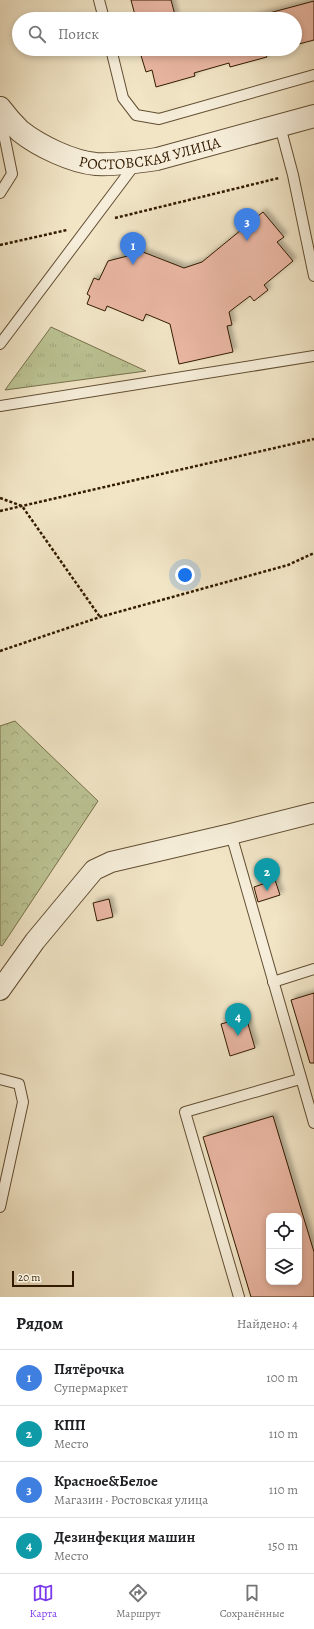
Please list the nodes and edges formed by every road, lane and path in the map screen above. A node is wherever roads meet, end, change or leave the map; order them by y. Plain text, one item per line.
1 (99, 0) edge
2 (102, 12) edge
3 (113, 56) edge
4 (314, 75) edge
5 (0, 108) edge
6 (0, 114) edge
7 (314, 116) edge
8 (280, 126) junction
9 (137, 162) junction
10 (293, 175) junction
11 (0, 193) edge
12 (89, 225) junction
13 (0, 245) edge
14 (314, 276) edge
15 (0, 344) edge
16 (314, 356) edge
17 (0, 406) edge
18 (314, 439) edge
19 (0, 498) edge
20 (22, 506) junction
21 (0, 511) edge
22 (314, 553) edge
23 (100, 617) junction
24 (0, 651) edge
25 (314, 813) edge
26 (230, 834) junction
27 (314, 969) edge
28 (273, 982) junction
29 (0, 990) edge
30 (0, 1079) edge
31 (300, 1079) junction
32 (314, 1123) edge
33 (0, 1207) edge
34 (239, 1297) edge

1 - 2 lane
3 - 4 lane
5 - 9 street, РОСТОВСКАЯ УЛИЦА
6 - 11 lane
7 - 8 street, РОСТОВСКАЯ УЛИЦА
8 - 9 street, РОСТОВСКАЯ УЛИЦА
8 - 10 lane
9 - 12 lane
10 - 12 path
10 - 14 lane
12 - 13 path
12 - 15 lane
16 - 17 lane
18 - 20 path
19 - 20 path
20 - 21 path
20 - 23 path
22 - 23 path
23 - 24 path
25 - 26 street
26 - 28 lane
26 - 29 street
27 - 28 lane
28 - 31 lane
30 - 33 lane
31 - 32 lane
31 - 34 lane

